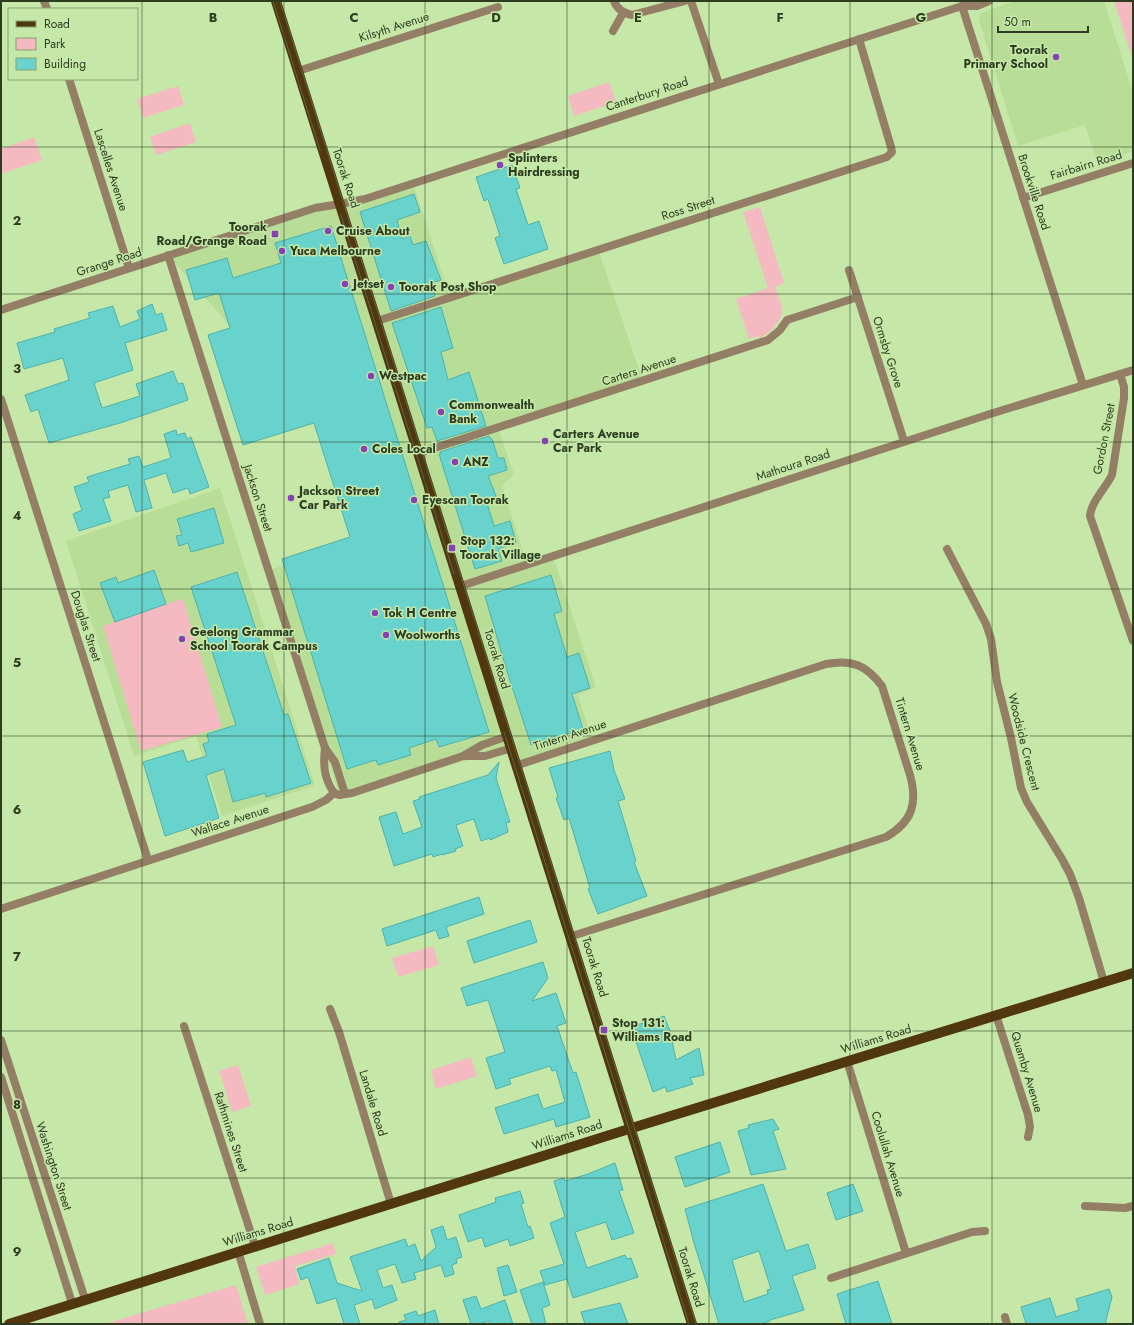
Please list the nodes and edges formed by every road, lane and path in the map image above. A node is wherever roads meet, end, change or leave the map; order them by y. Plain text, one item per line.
1 (276, 1) edge
2 (614, 1) edge
3 (685, 1) edge
4 (690, 1) edge
5 (989, 1) edge
6 (965, 3) edge
7 (498, 7) dead end
8 (623, 13) junction
9 (613, 31) dead end
10 (859, 39) junction
11 (298, 71) junction
12 (69, 80) edge
13 (719, 84) junction
14 (1133, 163) edge
15 (1023, 198) junction
16 (340, 204) junction
17 (168, 255) junction
18 (129, 268) junction
19 (849, 270) dead end
20 (858, 297) junction
21 (1, 310) edge
22 (377, 321) junction
23 (1133, 370) edge
24 (1120, 374) junction
25 (1082, 385) junction
26 (1, 399) edge
27 (904, 442) junction
28 (419, 453) junction
29 (947, 549) dead end
30 (461, 586) junction
31 (1133, 641) edge
32 (508, 736) junction
33 (325, 748) junction
34 (512, 748) junction
35 (463, 756) junction
36 (518, 765) junction
37 (334, 793) junction
38 (345, 794) junction
39 (148, 860) junction
40 (1, 909) edge
41 (572, 936) junction
42 (1133, 973) edge
43 (1104, 982) junction
44 (330, 1009) dead end
45 (996, 1015) junction
46 (184, 1026) dead end
47 (1, 1040) edge
48 (847, 1061) junction
49 (1, 1077) edge
50 (632, 1128) junction
51 (1028, 1137) dead end
52 (391, 1204) junction
53 (1085, 1206) dead end
54 (1133, 1206) edge
55 (985, 1231) dead end
56 (255, 1246) junction
57 (238, 1251) junction
58 (906, 1253) junction
59 (831, 1278) dead end
60 (85, 1299) junction
61 (72, 1303) junction
62 (9, 1324) edge
63 (260, 1324) edge
64 (692, 1324) edge

1 - 11 main road, Toorak Road
2 - 8 street
3 - 8 street
4 - 13 street
5 - 6 street, Canterbury Road
6 - 10 street, Canterbury Road
6 - 15 street, Brookville Road
7 - 11 street, Kilsyth Avenue
8 - 9 street
10 - 13 street, Canterbury Road
10 - 22 street, Ross Street
11 - 16 main road, Toorak Road
12 - 18 street, Lascelles Avenue
13 - 16 street, Canterbury Road
14 - 15 street, Fairbairn Road
15 - 25 street, Brookville Road
16 - 17 street, Grange Road
16 - 22 main road, Toorak Road
17 - 18 street, Grange Road
17 - 33 street, Jackson Street
18 - 21 street, Grange Road
19 - 20 street, Ormsby Grove
20 - 27 street, Ormsby Grove
20 - 28 street, Carters Avenue
22 - 28 main road, Toorak Road
23 - 24 street, Mathoura Road
24 - 25 street, Mathoura Road
24 - 31 street, Gordon Street
25 - 27 street, Mathoura Road
26 - 39 street, Douglas Street
27 - 30 street, Mathoura Road
28 - 30 main road, Toorak Road
29 - 43 street, Woodside Crescent
30 - 32 main road, Toorak Road
32 - 34 main road, Toorak Road
32 - 35 street
33 - 37 street, Jackson Street
33 - 38 street, Jackson Street
34 - 35 street
34 - 36 main road, Toorak Road
35 - 38 street
36 - 41 main road, Toorak Road
36 - 41 street, Tintern Avenue
37 - 38 street
37 - 39 street, Wallace Avenue
39 - 40 street, Wallace Avenue
41 - 50 main road, Toorak Road
42 - 43 main road, Williams Road
43 - 45 main road, Williams Road
44 - 52 street, Landale Road
45 - 48 main road, Williams Road
45 - 51 street, Quamby Avenue
46 - 56 street, Rathmines Street
47 - 60 street, Washington Street
48 - 50 main road, Williams Road
48 - 58 street, Coolullah Avenue
49 - 61 street, Washington Street
50 - 52 main road, Williams Road
50 - 64 main road, Toorak Road
52 - 56 main road, Williams Road
53 - 54 street
55 - 58 street
56 - 57 main road, Williams Road
57 - 60 main road, Williams Road
57 - 63 street
58 - 59 street
60 - 61 main road, Williams Road
61 - 62 main road, Williams Road

